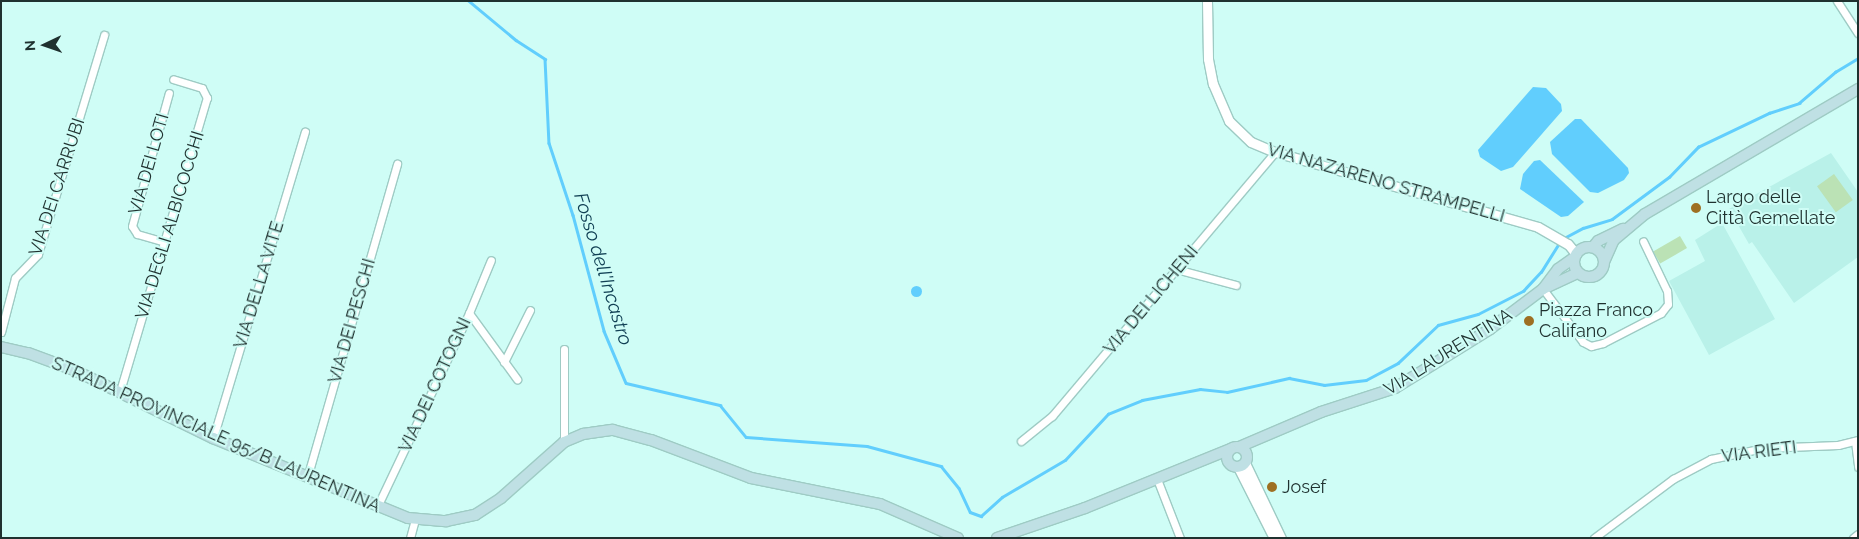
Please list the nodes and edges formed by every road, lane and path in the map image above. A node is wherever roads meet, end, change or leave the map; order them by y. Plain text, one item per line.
1 (1207, 1) edge
2 (1837, 1) edge
3 (1858, 33) edge
4 (104, 35) dead end
5 (173, 79) dead end
6 (1858, 89) edge
7 (169, 94) dead end
8 (306, 131) dead end
9 (1275, 152) junction
10 (397, 164) dead end
11 (1628, 227) junction
12 (1643, 241) dead end
13 (165, 242) junction
14 (1593, 247) junction
15 (1575, 256) junction
16 (491, 260) dead end
17 (1604, 262) junction
18 (1176, 270) junction
19 (1578, 273) junction
20 (1236, 285) dead end
21 (1543, 289) junction
22 (530, 310) dead end
23 (469, 313) junction
24 (1, 332) edge
25 (1, 347) edge
26 (564, 349) dead end
27 (504, 362) junction
28 (517, 378) dead end
29 (120, 391) junction
30 (1263, 437) junction
31 (212, 438) junction
32 (1021, 440) dead end
33 (1856, 441) edge
34 (564, 442) junction
35 (1235, 448) junction
36 (1240, 463) junction
37 (1858, 467) edge
38 (1171, 474) junction
39 (307, 478) junction
40 (1157, 479) junction
41 (377, 507) junction
42 (415, 519) junction
43 (1858, 534) edge
44 (956, 537) edge
45 (410, 538) edge
46 (997, 538) edge
47 (1180, 538) edge
48 (1274, 538) edge
49 (1281, 538) edge
50 (1594, 538) edge
51 (1853, 538) edge

1 - 9 street, VIA NAZARENO STRAMPELLI
2 - 3 street
4 - 24 street, VIA DEI CARRUBI
5 - 13 street, VIA DEGLI ALBICOCCHI
6 - 11 main road
7 - 13 street, VIA DEI LOTI
8 - 31 street, VIA DELLA VITE
9 - 15 street, VIA NAZARENO STRAMPELLI
9 - 18 street, VIA DEI LICHENI
10 - 39 street, VIA DEI PESCHI
11 - 14 main road
11 - 17 main road
12 - 21 street
13 - 29 street, VIA DEGLI ALBICOCCHI
14 - 15 main road
14 - 17 main road
15 - 19 main road
15 - 21 main road, VIA LAURENTINA
16 - 23 street, VIA DEI COTOGNI
17 - 19 main road
18 - 20 street
18 - 32 street, VIA DEI LICHENI
19 - 21 main road, VIA LAURENTINA
21 - 30 main road, VIA LAURENTINA
22 - 27 street
23 - 27 street
23 - 41 street, VIA DEI COTOGNI
25 - 29 main road, STRADA PROVINCIALE 95/B LAURENTINA
26 - 34 street
27 - 28 street
29 - 31 main road, STRADA PROVINCIALE 95/B LAURENTINA
30 - 35 main road, VIA LAURENTINA
30 - 36 main road, VIA LAURENTINA
31 - 39 main road, STRADA PROVINCIALE 95/B LAURENTINA
33 - 37 street
33 - 50 street, VIA RIETI
34 - 42 main road, STRADA PROVINCIALE 95/B LAURENTINA
34 - 44 main road, STRADA PROVINCIALE 95/B LAURENTINA
35 - 36 main road
35 - 36 main road
35 - 38 main road, VIA LAURENTINA
36 - 38 main road, VIA LAURENTINA
36 - 48 street
36 - 49 street
38 - 40 main road, VIA LAURENTINA
39 - 41 main road, STRADA PROVINCIALE 95/B LAURENTINA
40 - 46 main road, VIA LAURENTINA
40 - 47 street
41 - 42 main road, STRADA PROVINCIALE 95/B LAURENTINA
42 - 45 street
43 - 51 street

